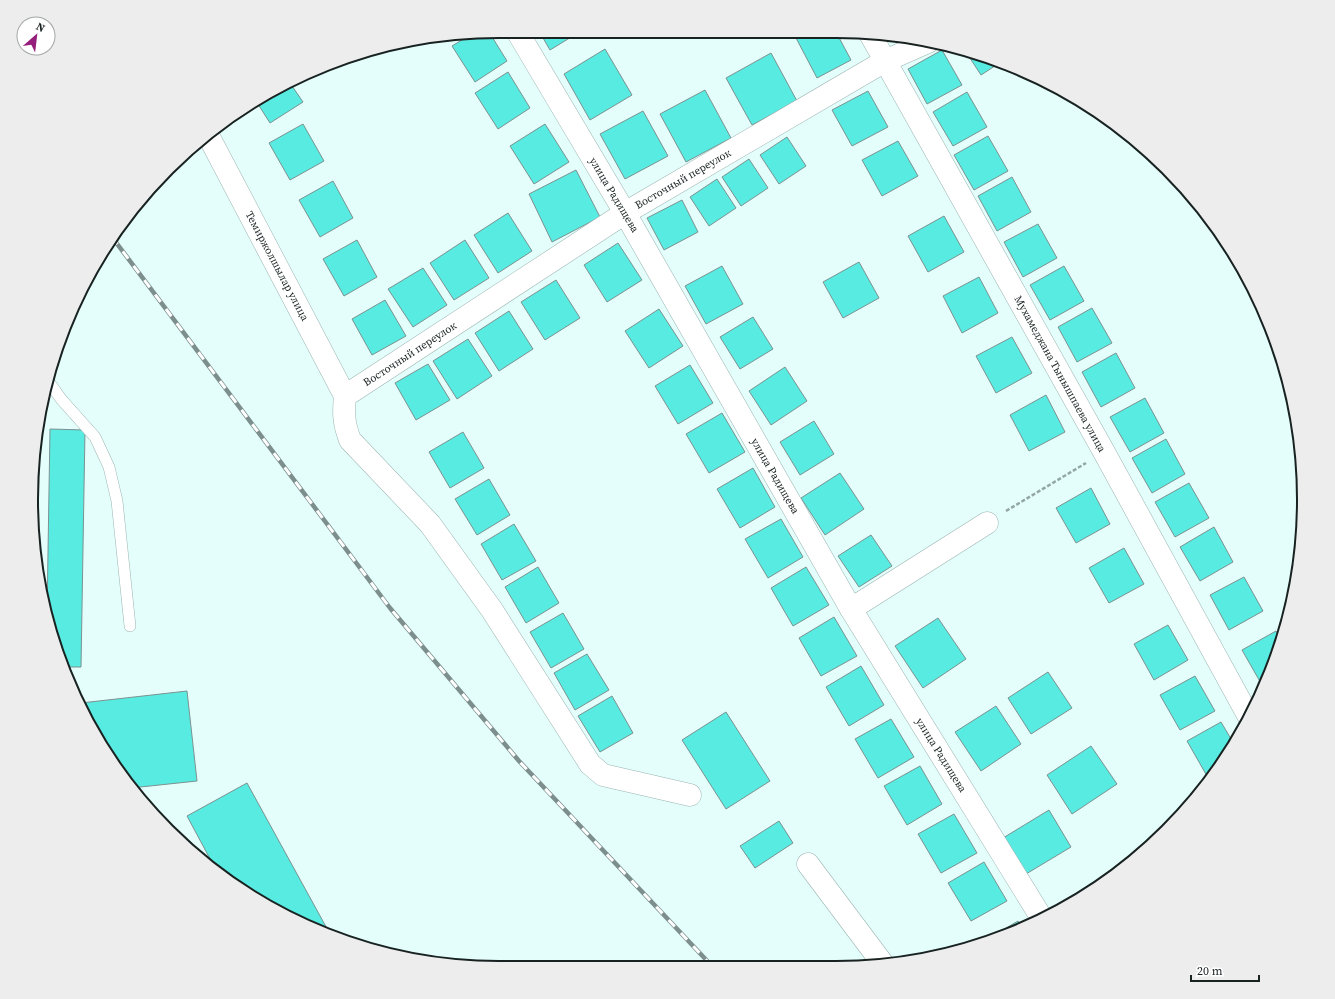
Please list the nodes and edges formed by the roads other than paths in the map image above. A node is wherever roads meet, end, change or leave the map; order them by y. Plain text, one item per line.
1 (521, 38) edge
2 (874, 40) edge
3 (919, 46) edge
4 (886, 61) junction
5 (211, 139) edge
6 (625, 213) junction
7 (52, 387) edge
8 (345, 396) junction
9 (987, 523) road end
10 (851, 609) junction
11 (130, 626) dead end
12 (1245, 711) edge
13 (690, 795) dead end
14 (808, 864) dead end
15 (1039, 914) edge
16 (879, 959) edge

1 - 6 street, улица Радищева
2 - 4 street, Мухамеджана Тынышпаева улица
3 - 4 street, Восточный переулок
4 - 6 street, Восточный переулок
4 - 12 street, Мухамеджана Тынышпаева улица
5 - 8 street, Темиржолшылар улица
6 - 8 street, Восточный переулок
6 - 10 street, улица Радищева
7 - 11 lane
8 - 13 street
9 - 10 street
10 - 15 street, улица Радищева
14 - 16 street

